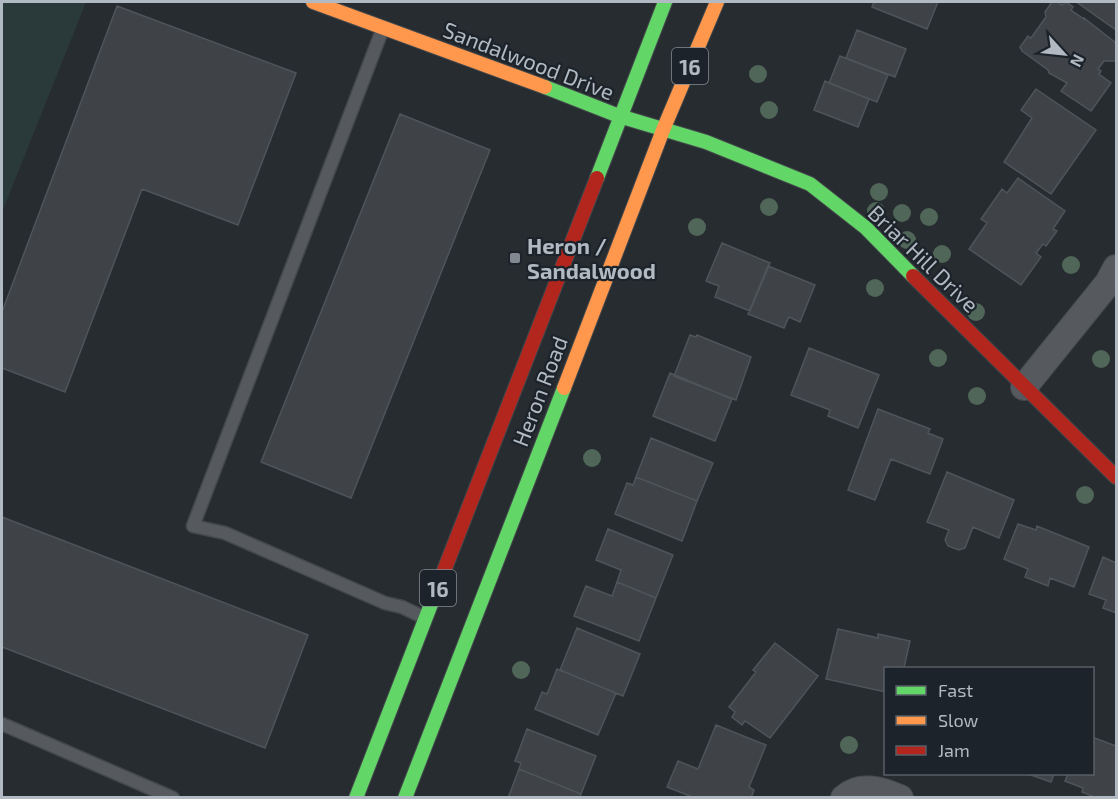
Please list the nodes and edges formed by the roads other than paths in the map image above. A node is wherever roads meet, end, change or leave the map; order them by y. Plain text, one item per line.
1 (314, 2) edge
2 (665, 2) edge
3 (717, 2) edge
4 (383, 28) junction
5 (619, 116) junction
6 (663, 130) junction
7 (1116, 268) edge
8 (1024, 387) junction
9 (1116, 477) edge
10 (426, 618) junction
11 (2, 724) edge
12 (173, 798) edge
13 (356, 798) edge
14 (405, 798) edge
15 (844, 798) edge
16 (900, 798) edge

1 - 4 main road, Sandalwood Drive
2 - 5 main road, Heron Road / 16
3 - 6 main road, Heron Road / 16
4 - 5 main road, Sandalwood Drive
4 - 10 lane
5 - 6 main road, Sandalwood Drive
5 - 10 main road, Heron Road / 16
6 - 8 main road, Briar Hill Drive
6 - 14 main road, Heron Road / 16
7 - 8 street
8 - 9 main road, Briar Hill Drive
10 - 13 main road, Heron Road / 16
11 - 12 lane
15 - 16 street

